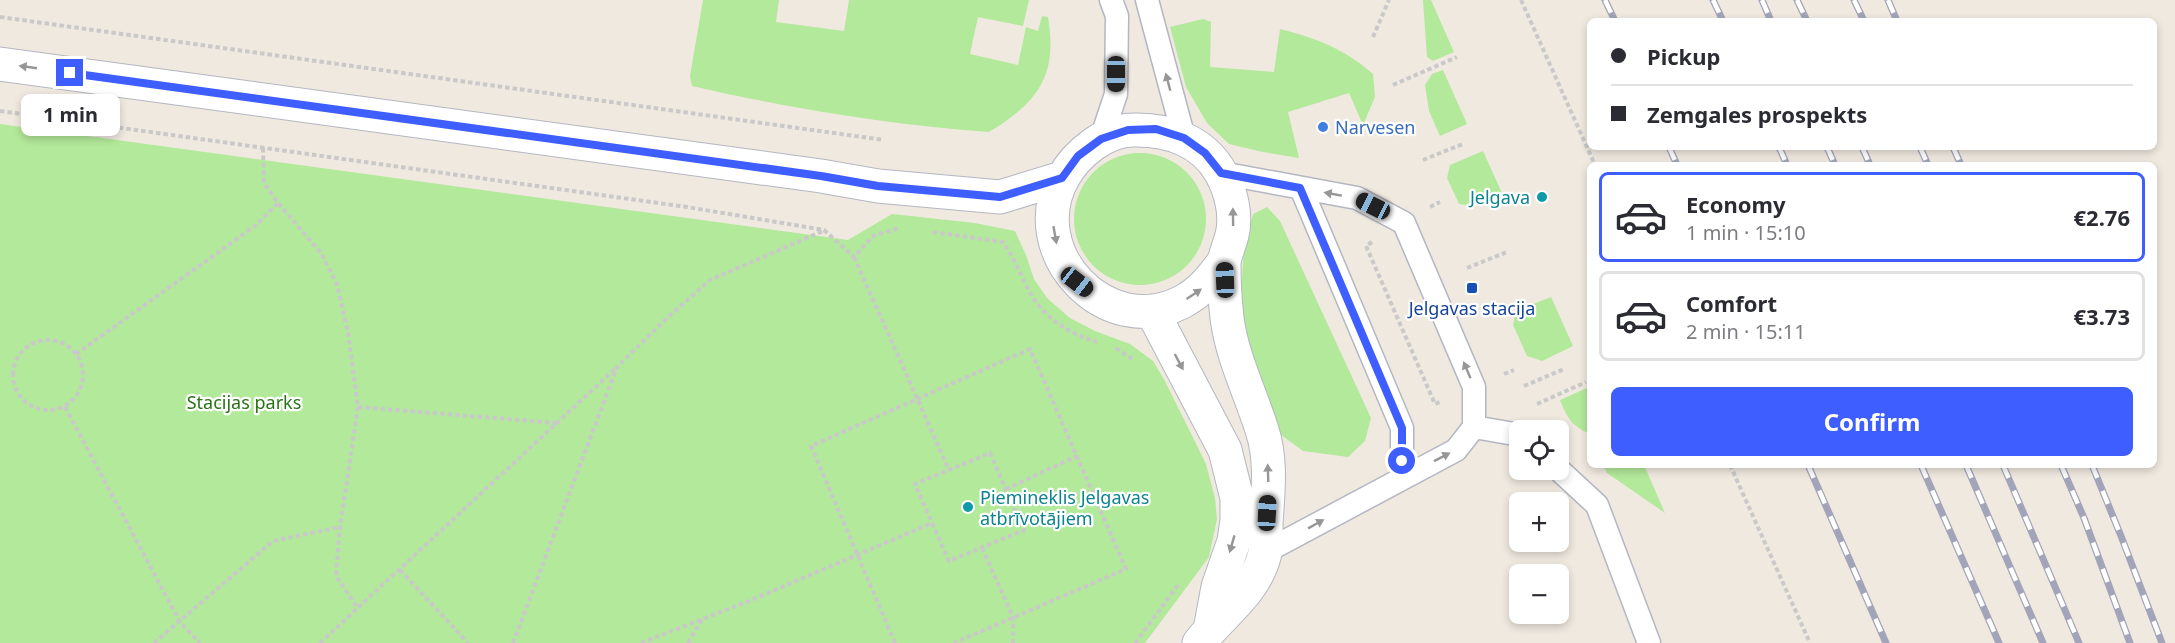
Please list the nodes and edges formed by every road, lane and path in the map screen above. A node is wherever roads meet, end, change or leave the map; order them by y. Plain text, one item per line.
1 (1111, 0) edge
2 (1147, 0) edge
3 (1389, 0) edge
4 (1521, 0) edge
5 (0, 17) edge
6 (1373, 37) dead end
7 (1457, 57) dead end
8 (0, 64) edge
9 (1393, 84) dead end
10 (0, 111) edge
11 (1184, 138) junction
12 (1101, 139) junction
13 (884, 140) dead end
14 (1463, 144) dead end
15 (1587, 147) edge
16 (263, 148) junction
17 (1423, 160) dead end
18 (1221, 173) junction
19 (1062, 178) junction
20 (1300, 188) junction
21 (278, 203) junction
22 (900, 228) dead end
23 (824, 230) junction
24 (923, 231) dead end
25 (1507, 252) dead end
26 (854, 257) junction
27 (1224, 261) junction
28 (1467, 268) dead end
29 (1152, 311) junction
30 (1099, 343) dead end
31 (1109, 346) dead end
32 (76, 354) junction
33 (1137, 362) dead end
34 (617, 367) junction
35 (1564, 369) dead end
36 (1586, 382) dead end
37 (1524, 386) dead end
38 (917, 399) junction
39 (1537, 404) dead end
40 (65, 407) junction
41 (358, 407) junction
42 (557, 423) junction
43 (1474, 427) junction
44 (1509, 433) edge
45 (1077, 456) junction
46 (1731, 468) edge
47 (949, 470) junction
48 (1402, 478) junction
49 (1569, 479) edge
50 (1006, 489) junction
51 (932, 523) junction
52 (340, 527) junction
53 (982, 548) junction
54 (1265, 552) junction
55 (856, 555) junction
56 (400, 570) junction
57 (1184, 578) dead end
58 (357, 607) junction
59 (1013, 617) junction
60 (703, 618) junction
61 (180, 622) junction
62 (1204, 636) edge
63 (154, 643) edge
64 (200, 643) edge
65 (320, 643) edge
66 (468, 643) edge
67 (513, 643) edge
68 (641, 643) edge
69 (688, 643) edge
70 (896, 643) edge
71 (954, 643) edge
72 (1013, 643) edge
73 (1135, 643) edge
74 (1649, 643) edge
75 (1810, 643) edge

1 - 12 lane
11 -> 2 lane
3 - 6 path
4 - 15 path
5 - 13 path
7 - 9 path
19 -> 8 street
10 - 16 path
11 - 12 street
11 - 18 street
12 - 19 street
14 - 17 path
16 - 21 path
16 - 23 path
18 - 20 lane
27 -> 18 street
19 -> 29 street
43 -> 20 lane
20 - 48 lane
21 - 32 path
21 - 41 path
22 - 26 path
23 - 26 path
23 - 34 path
24 - 30 path
25 - 28 path
26 - 38 path
29 -> 27 street
54 -> 27 street
29 -> 62 street
31 - 33 path
32 - 40 path
32 - 40 path
34 - 42 path
34 - 67 path
35 - 37 path
36 - 39 path
38 - 45 path
38 - 47 path
38 - 55 path
40 - 61 path
41 - 42 path
41 - 52 path
42 - 56 path
43 - 44 lane
48 -> 43 lane
45 - 50 path
45 - 59 path
46 - 75 path
47 - 50 path
47 - 51 path
54 -> 48 lane
49 - 74 lane
50 - 53 path
51 - 53 path
51 - 55 path
52 - 58 path
52 - 61 path
53 - 59 path
54 - 62 street
55 - 60 path
55 - 70 path
56 - 58 path
56 - 66 path
57 - 73 path
58 - 65 path
59 - 71 path
59 - 72 path
60 - 68 path
60 - 69 path
61 - 63 path
61 - 64 path

